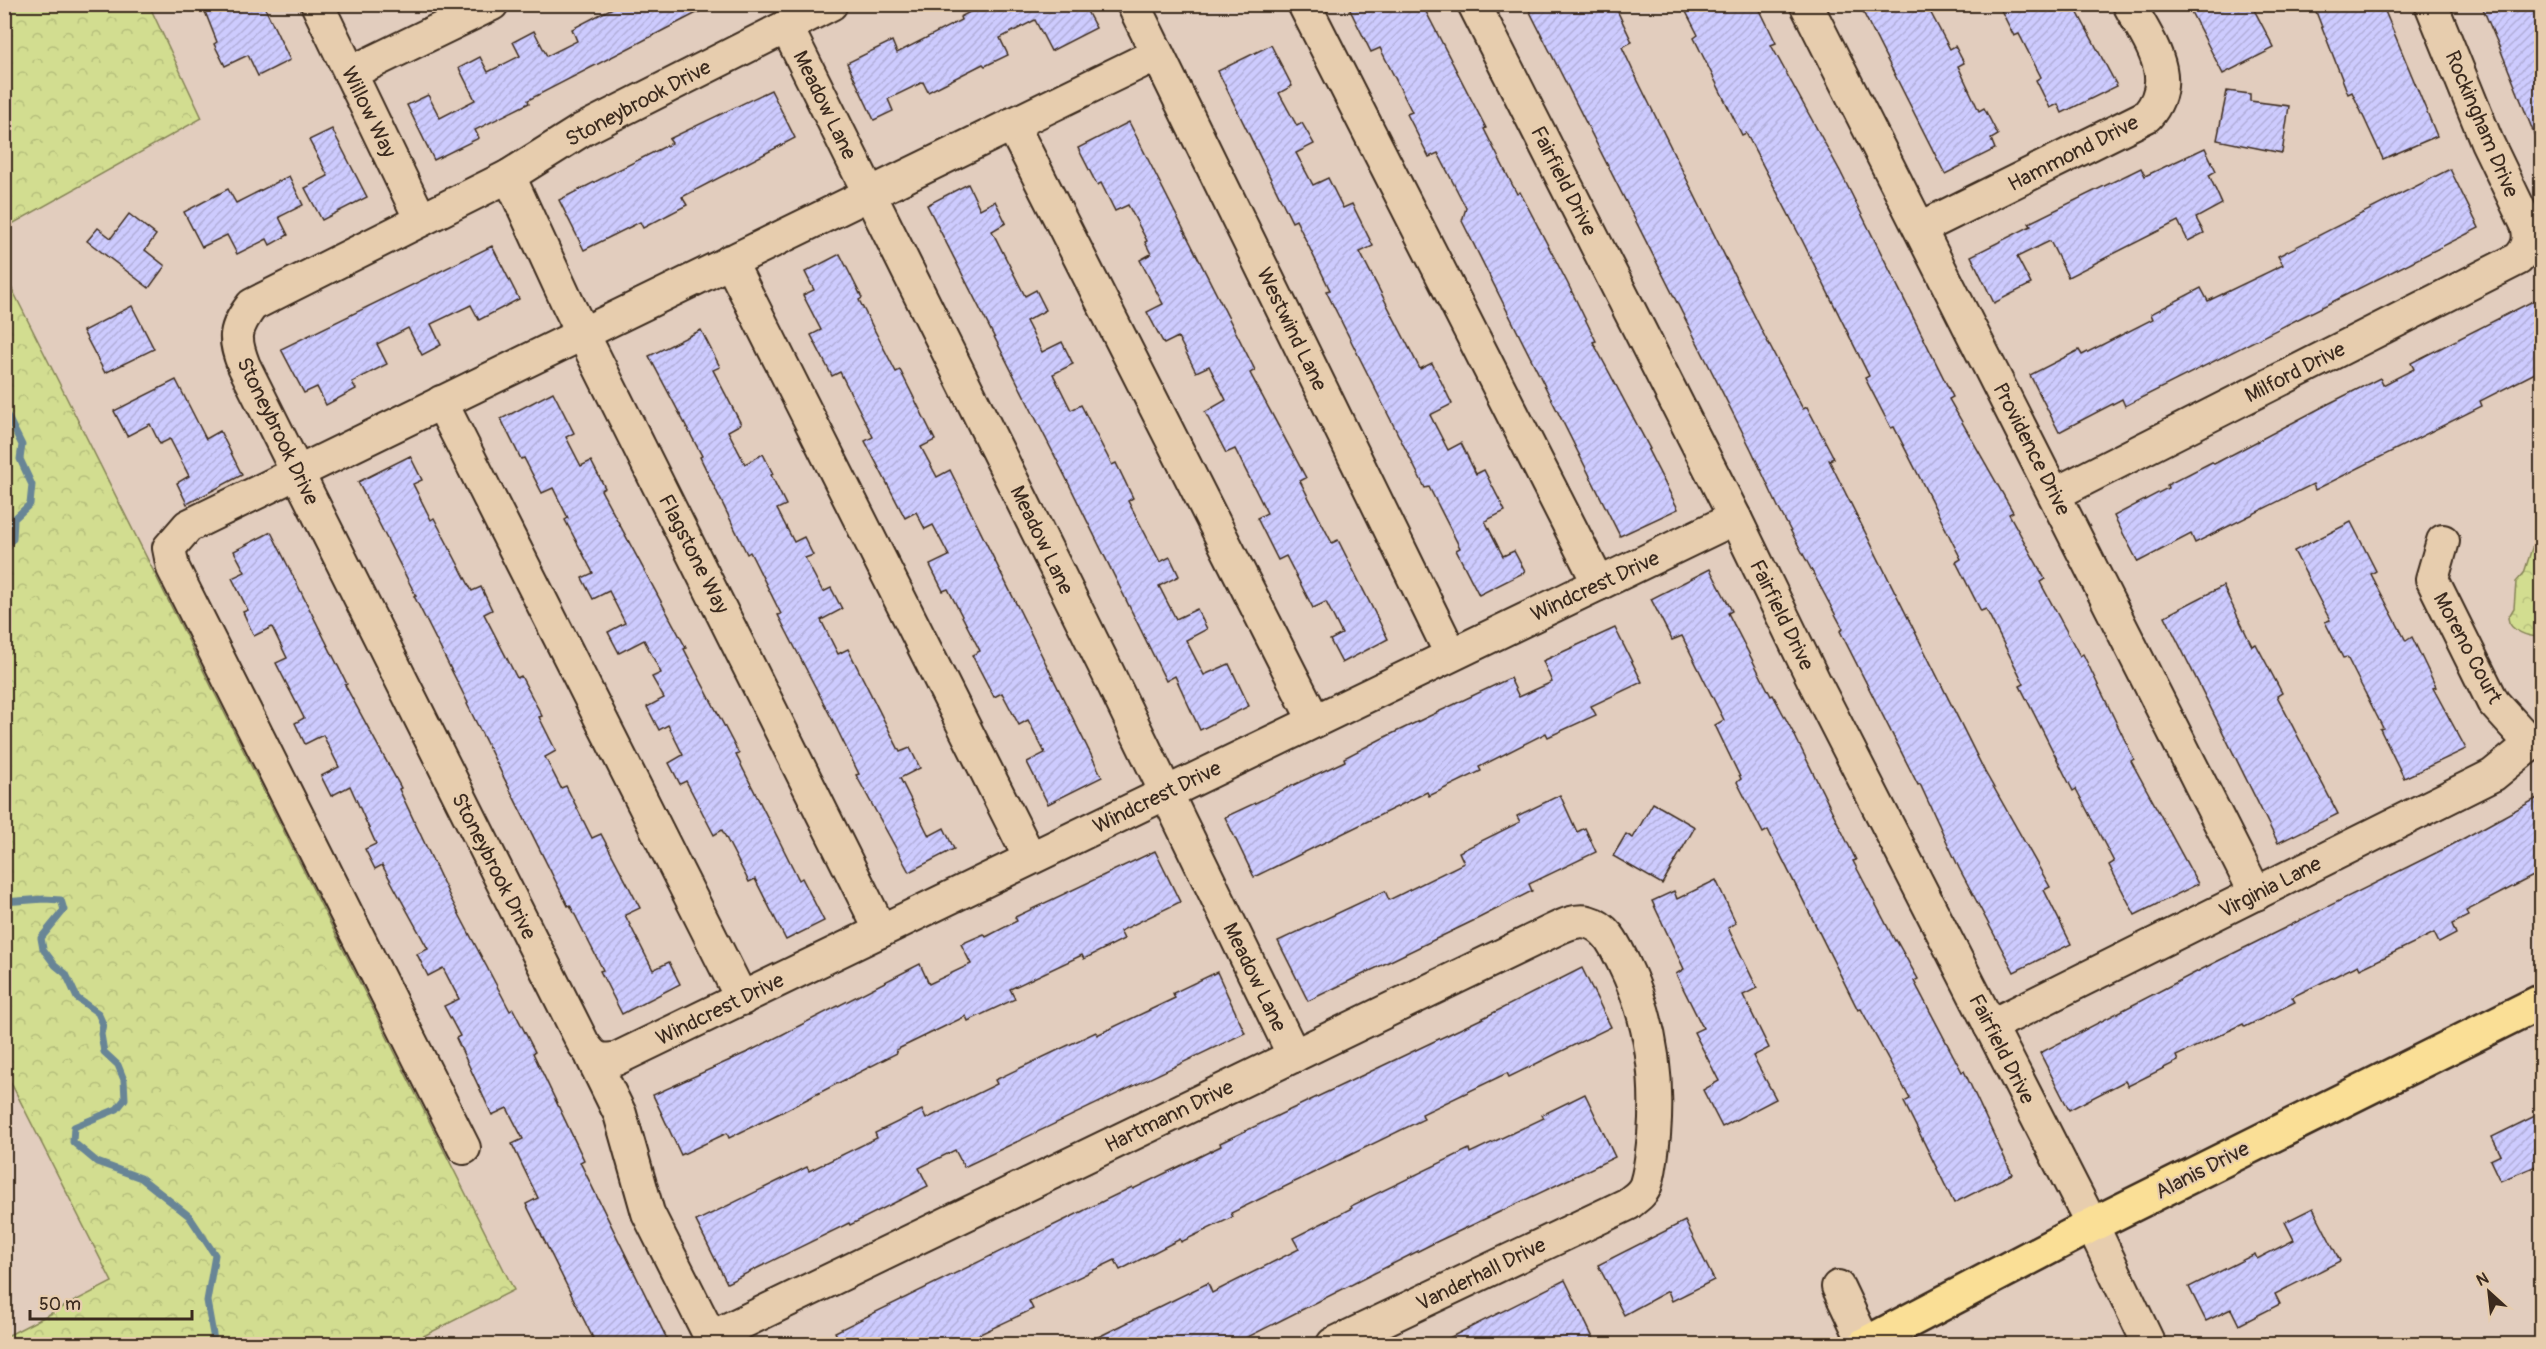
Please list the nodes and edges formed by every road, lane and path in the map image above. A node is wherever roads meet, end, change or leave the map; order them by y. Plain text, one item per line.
1 (317, 4) edge
2 (492, 4) edge
3 (831, 4) edge
4 (1133, 4) edge
5 (1304, 4) edge
6 (1474, 4) edge
7 (1806, 4) edge
8 (2129, 4) edge
9 (2431, 4) edge
10 (786, 26) junction
11 (1157, 54) junction
12 (350, 73) junction
13 (1012, 124) junction
14 (509, 176) junction
15 (869, 194) junction
16 (421, 220) junction
17 (1921, 228) junction
18 (2529, 244) joint
19 (730, 261) junction
20 (583, 333) junction
21 (441, 402) junction
22 (297, 472) junction
23 (2055, 494) junction
24 (1735, 518) junction
25 (2443, 540) dead end
26 (1599, 584) junction
27 (1451, 654) junction
28 (1314, 720) junction
29 (2537, 740) edge
30 (1166, 792) junction
31 (1030, 858) junction
32 (2256, 894) junction
33 (881, 931) junction
34 (742, 999) junction
35 (2541, 1001) edge
36 (1990, 1026) junction
37 (587, 1050) junction
38 (1294, 1056) junction
39 (464, 1148) dead end
40 (1628, 1204) joint
41 (2092, 1225) junction
42 (1838, 1287) dead end
43 (712, 1341) edge
44 (1335, 1344) edge
45 (1865, 1344) edge
46 (2149, 1344) edge

1 - 12 street, Willow Way
2 - 12 street
3 - 10 street, Stoneybrook Drive
4 - 11 street, Westwind Lane
5 - 26 street
6 - 24 street, Fairfield Drive
7 - 17 street, Providence Drive
8 - 17 street, Hammond Drive
9 - 18 street, Rockingham Drive
10 - 14 street, Stoneybrook Drive
10 - 15 street, Meadow Lane
11 - 13 street
11 - 27 street, Westwind Lane
12 - 16 street, Willow Way
13 - 15 street
13 - 28 street
14 - 16 street, Stoneybrook Drive
14 - 20 street, Flagstone Way
15 - 19 street
15 - 30 street, Meadow Lane
16 - 22 street, Stoneybrook Drive
17 - 23 street, Providence Drive
18 - 23 street, Milford Drive
19 - 20 street
19 - 31 street
20 - 21 street
20 - 33 street, Flagstone Way
21 - 22 street
21 - 34 street
22 - 37 street, Stoneybrook Drive
22 - 39 street
23 - 32 street, Providence Drive
24 - 26 street, Windcrest Drive
24 - 36 street, Fairfield Drive
25 - 29 street, Moreno Court
26 - 27 street, Windcrest Drive
27 - 28 street, Windcrest Drive
28 - 30 street, Windcrest Drive
29 - 32 street, Virginia Lane
30 - 31 street, Windcrest Drive
30 - 38 street, Meadow Lane
31 - 33 street, Windcrest Drive
32 - 36 street, Virginia Lane
33 - 34 street, Windcrest Drive
34 - 37 street, Windcrest Drive
35 - 41 main road, Alanis Drive
36 - 41 street, Fairfield Drive
37 - 43 street, Stoneybrook Drive
38 - 40 street, Hartmann Drive
38 - 43 street, Hartmann Drive
40 - 44 street, Vanderhall Drive
41 - 45 main road, Alanis Drive
41 - 46 street, Fairfield Drive
42 - 45 street

